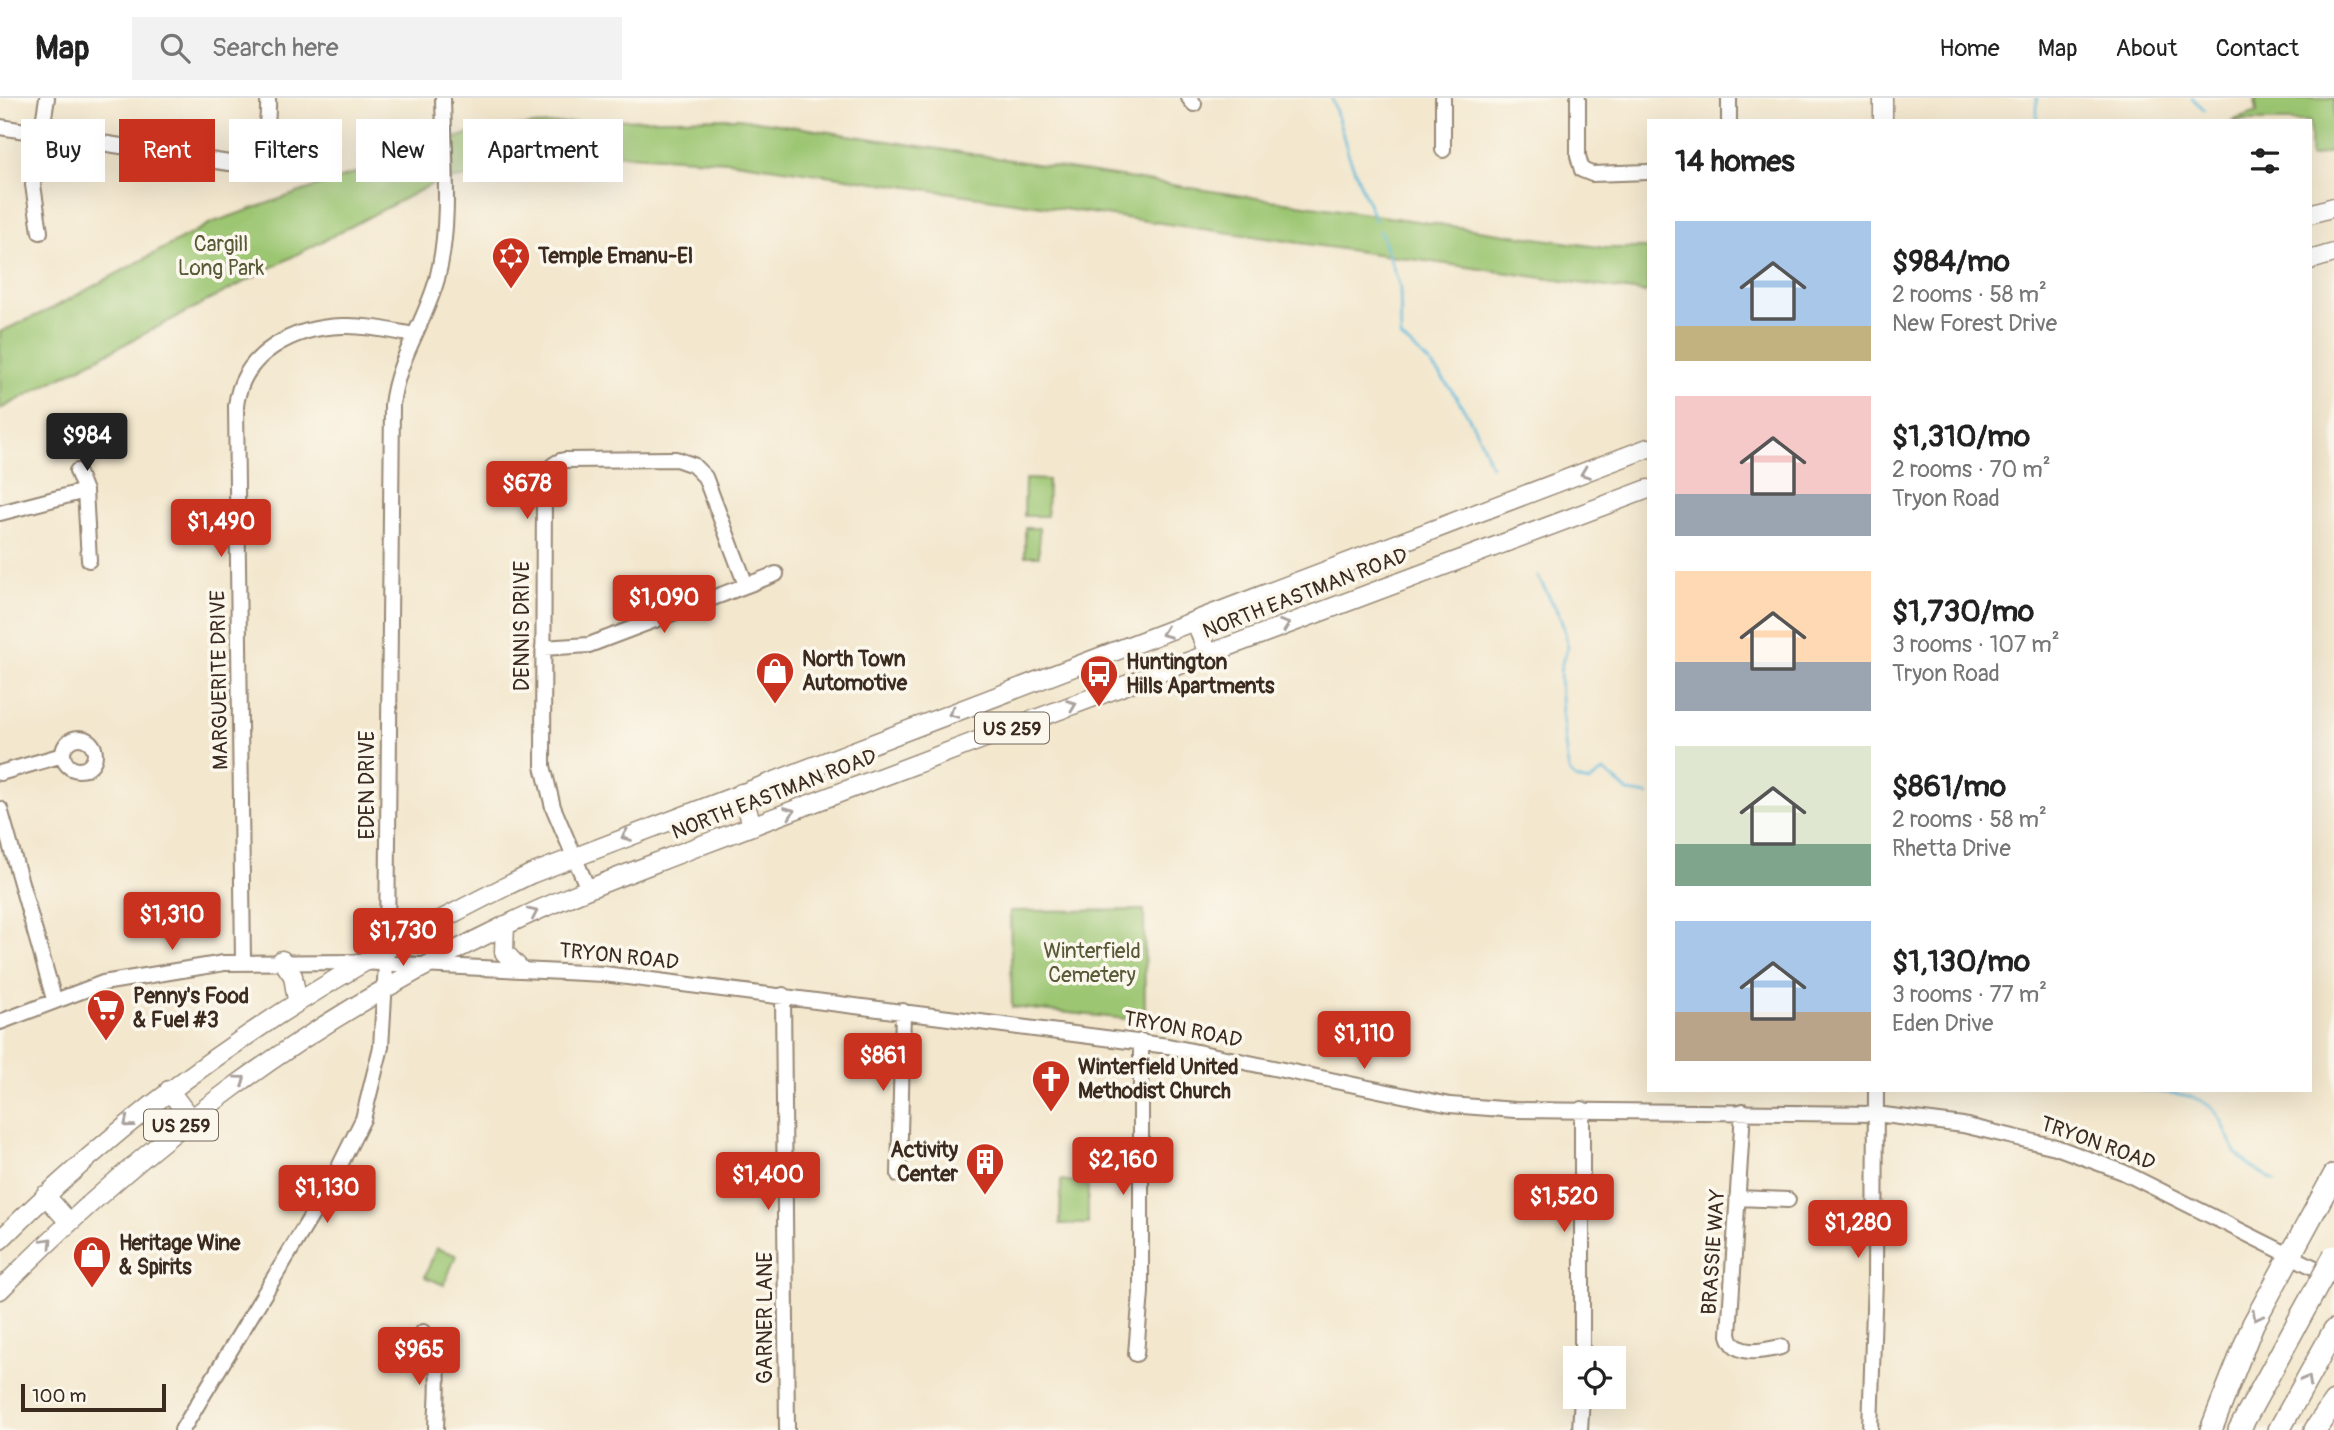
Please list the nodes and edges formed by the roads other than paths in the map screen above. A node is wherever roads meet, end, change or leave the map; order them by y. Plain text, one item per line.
1 (47, 98) edge
2 (268, 98) edge
3 (443, 98) edge
4 (1443, 98) edge
5 (1578, 98) edge
6 (1729, 98) edge
7 (1883, 98) edge
8 (43, 119) edge
9 (1729, 119) edge
10 (1883, 119) edge
11 (0, 127) edge
12 (21, 130) edge
13 (105, 144) edge
14 (1443, 149) dead end
15 (1647, 172) edge
16 (34, 182) edge
17 (2334, 207) edge
18 (2312, 213) edge
19 (40, 232) dead end
20 (2334, 253) edge
21 (2312, 259) edge
22 (414, 335) junction
23 (1647, 448) edge
24 (77, 471) dead end
25 (1647, 489) edge
26 (85, 491) junction
27 (0, 513) edge
28 (89, 561) dead end
29 (776, 574) dead end
30 (746, 585) junction
31 (1196, 622) junction
32 (543, 648) junction
33 (1208, 654) junction
34 (64, 755) dead end
35 (0, 773) edge
36 (741, 793) junction
37 (0, 809) edge
38 (752, 826) junction
39 (575, 855) junction
40 (588, 889) junction
41 (505, 925) junction
42 (386, 955) junction
43 (282, 960) junction
44 (243, 961) junction
45 (359, 962) junction
46 (427, 965) junction
47 (519, 968) junction
48 (385, 989) junction
49 (783, 995) junction
50 (54, 999) junction
51 (297, 1000) junction
52 (903, 1011) junction
53 (0, 1022) edge
54 (1141, 1041) junction
55 (170, 1090) junction
56 (1876, 1092) edge
57 (1582, 1109) junction
58 (1742, 1111) junction
59 (1876, 1114) junction
60 (190, 1118) junction
61 (899, 1175) dead end
62 (2334, 1175) edge
63 (45, 1195) junction
64 (1737, 1198) junction
65 (1788, 1200) dead end
66 (68, 1221) junction
67 (0, 1240) edge
68 (2288, 1255) junction
69 (2334, 1256) edge
70 (2334, 1278) edge
71 (0, 1290) edge
72 (2334, 1330) edge
73 (422, 1332) dead end
74 (1582, 1346) edge
75 (1781, 1347) dead end
76 (1136, 1354) dead end
77 (2334, 1402) edge
78 (1581, 1409) edge
79 (182, 1430) edge
80 (436, 1430) edge
81 (787, 1430) edge
82 (1580, 1430) edge
83 (1870, 1430) edge
84 (2211, 1430) edge
85 (2239, 1430) edge
86 (2279, 1430) edge
87 (2315, 1430) edge

1 - 8 street
2 - 13 street
3 - 22 street, EDEN DRIVE
4 - 14 street
5 - 15 street
6 - 9 street
7 - 10 main road
11 - 12 street
16 - 19 street
17 - 18 main road
20 - 21 main road
22 - 42 street, EDEN DRIVE
22 - 44 street, MARGUERITE DRIVE
23 -> 31 main road, NORTH EASTMAN ROAD / US 259
24 - 26 street
33 -> 25 main road, NORTH EASTMAN ROAD / US 259
26 - 27 street
26 - 28 street
29 - 30 street
30 - 32 street
30 - 32 street, DENNIS DRIVE
31 - 33 main road
31 -> 36 main road, NORTH EASTMAN ROAD / US 259
32 - 39 street, DENNIS DRIVE
38 -> 33 main road, NORTH EASTMAN ROAD / US 259
34 - 35 street
36 - 38 main road
36 -> 39 main road, NORTH EASTMAN ROAD / US 259
37 - 50 street
38 - 40 main road, NORTH EASTMAN ROAD / US 259
39 - 40 street, DENNIS DRIVE
39 - 42 main road, NORTH EASTMAN ROAD / US 259
41 -> 40 main road, NORTH EASTMAN ROAD / US 259
41 - 46 main road, NORTH EASTMAN ROAD / US 259
41 - 47 main road
42 - 45 main road, NORTH EASTMAN ROAD / US 259
42 - 46 street, TRYON ROAD
42 - 48 street, EDEN DRIVE
43 - 44 street
43 - 45 street
43 - 51 main road
44 - 50 street
45 - 51 main road, NORTH EASTMAN ROAD / US 259
46 - 47 street, TRYON ROAD
46 - 48 main road, NORTH EASTMAN ROAD / US 259
47 - 49 street, TRYON ROAD
60 -> 48 main road, NORTH EASTMAN ROAD / US 259
48 - 79 street, EDEN DRIVE
49 - 52 street, TRYON ROAD
49 - 81 street, GARNER LANE
50 - 53 street
51 - 55 main road, NORTH EASTMAN ROAD / US 259
52 - 54 street, TRYON ROAD
52 - 61 street
54 - 57 street, TRYON ROAD
54 - 76 street
55 - 60 main road
55 -> 63 main road, NORTH EASTMAN ROAD / US 259
56 - 59 street
57 - 58 street, TRYON ROAD
57 - 74 street
58 - 59 street, TRYON ROAD
58 - 64 street, BRASSIE WAY
59 - 68 street, TRYON ROAD
59 - 83 street
60 - 66 main road, NORTH EASTMAN ROAD / US 259
62 - 68 highway
63 - 66 main road
63 - 67 main road, NORTH EASTMAN ROAD / US 259
64 - 65 street
64 - 75 street, BRASSIE WAY
71 -> 66 main road, NORTH EASTMAN ROAD / US 259
68 - 70 street, TRYON ROAD
68 -> 84 highway
69 - 85 highway, bridge
86 -> 72 highway
73 - 80 street
77 - 87 highway
78 - 82 street

